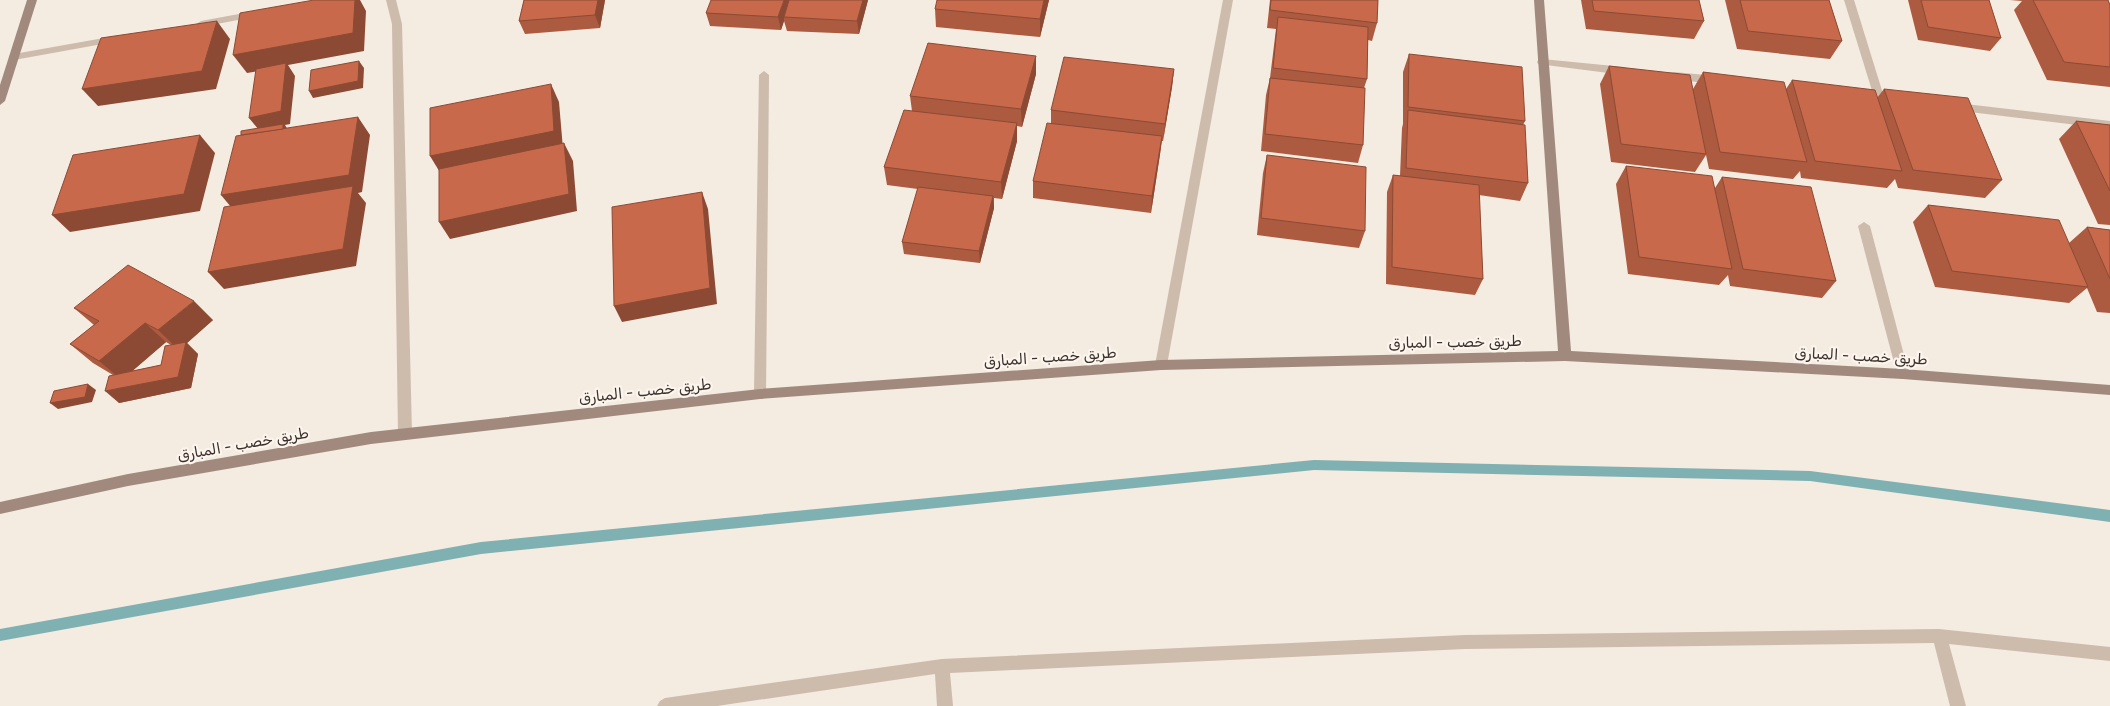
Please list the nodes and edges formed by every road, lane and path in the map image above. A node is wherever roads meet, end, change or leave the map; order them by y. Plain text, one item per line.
1 (32, 0) edge
2 (391, 0) edge
3 (1228, 0) edge
4 (1539, 0) edge
5 (1849, 0) edge
6 (268, 12) edge
7 (190, 26) edge
8 (122, 38) edge
9 (14, 57) junction
10 (1542, 62) junction
11 (1631, 71) edge
12 (1661, 74) edge
13 (764, 76) dead end
14 (1730, 82) edge
15 (1879, 97) edge
16 (0, 101) edge
17 (1946, 105) edge
18 (2110, 125) edge
19 (1864, 226) dead end
20 (1565, 356) junction
21 (1161, 365) junction
22 (1903, 374) junction
23 (2110, 390) edge
24 (760, 394) junction
25 (405, 434) junction
26 (0, 508) edge
27 (1939, 636) junction
28 (2110, 654) edge
29 (942, 666) junction
30 (665, 706) edge
31 (945, 706) edge
32 (1958, 706) edge

1 - 9 main road
2 - 25 street
3 - 21 street
4 - 10 main road
5 - 15 street
6 - 7 street
8 - 9 street
9 - 16 main road
10 - 11 street
10 - 20 main road
12 - 14 street
13 - 24 street
17 - 18 street
19 - 22 street
20 - 21 main road, طريق خصب - المبارق
20 - 22 main road, طريق خصب - المبارق
21 - 24 main road, طريق خصب - المبارق
22 - 23 main road, طريق خصب - المبارق
24 - 25 main road, طريق خصب - المبارق
25 - 26 main road, طريق خصب - المبارق
27 - 28 street
27 - 29 street
27 - 32 street
29 - 30 street
29 - 31 street

